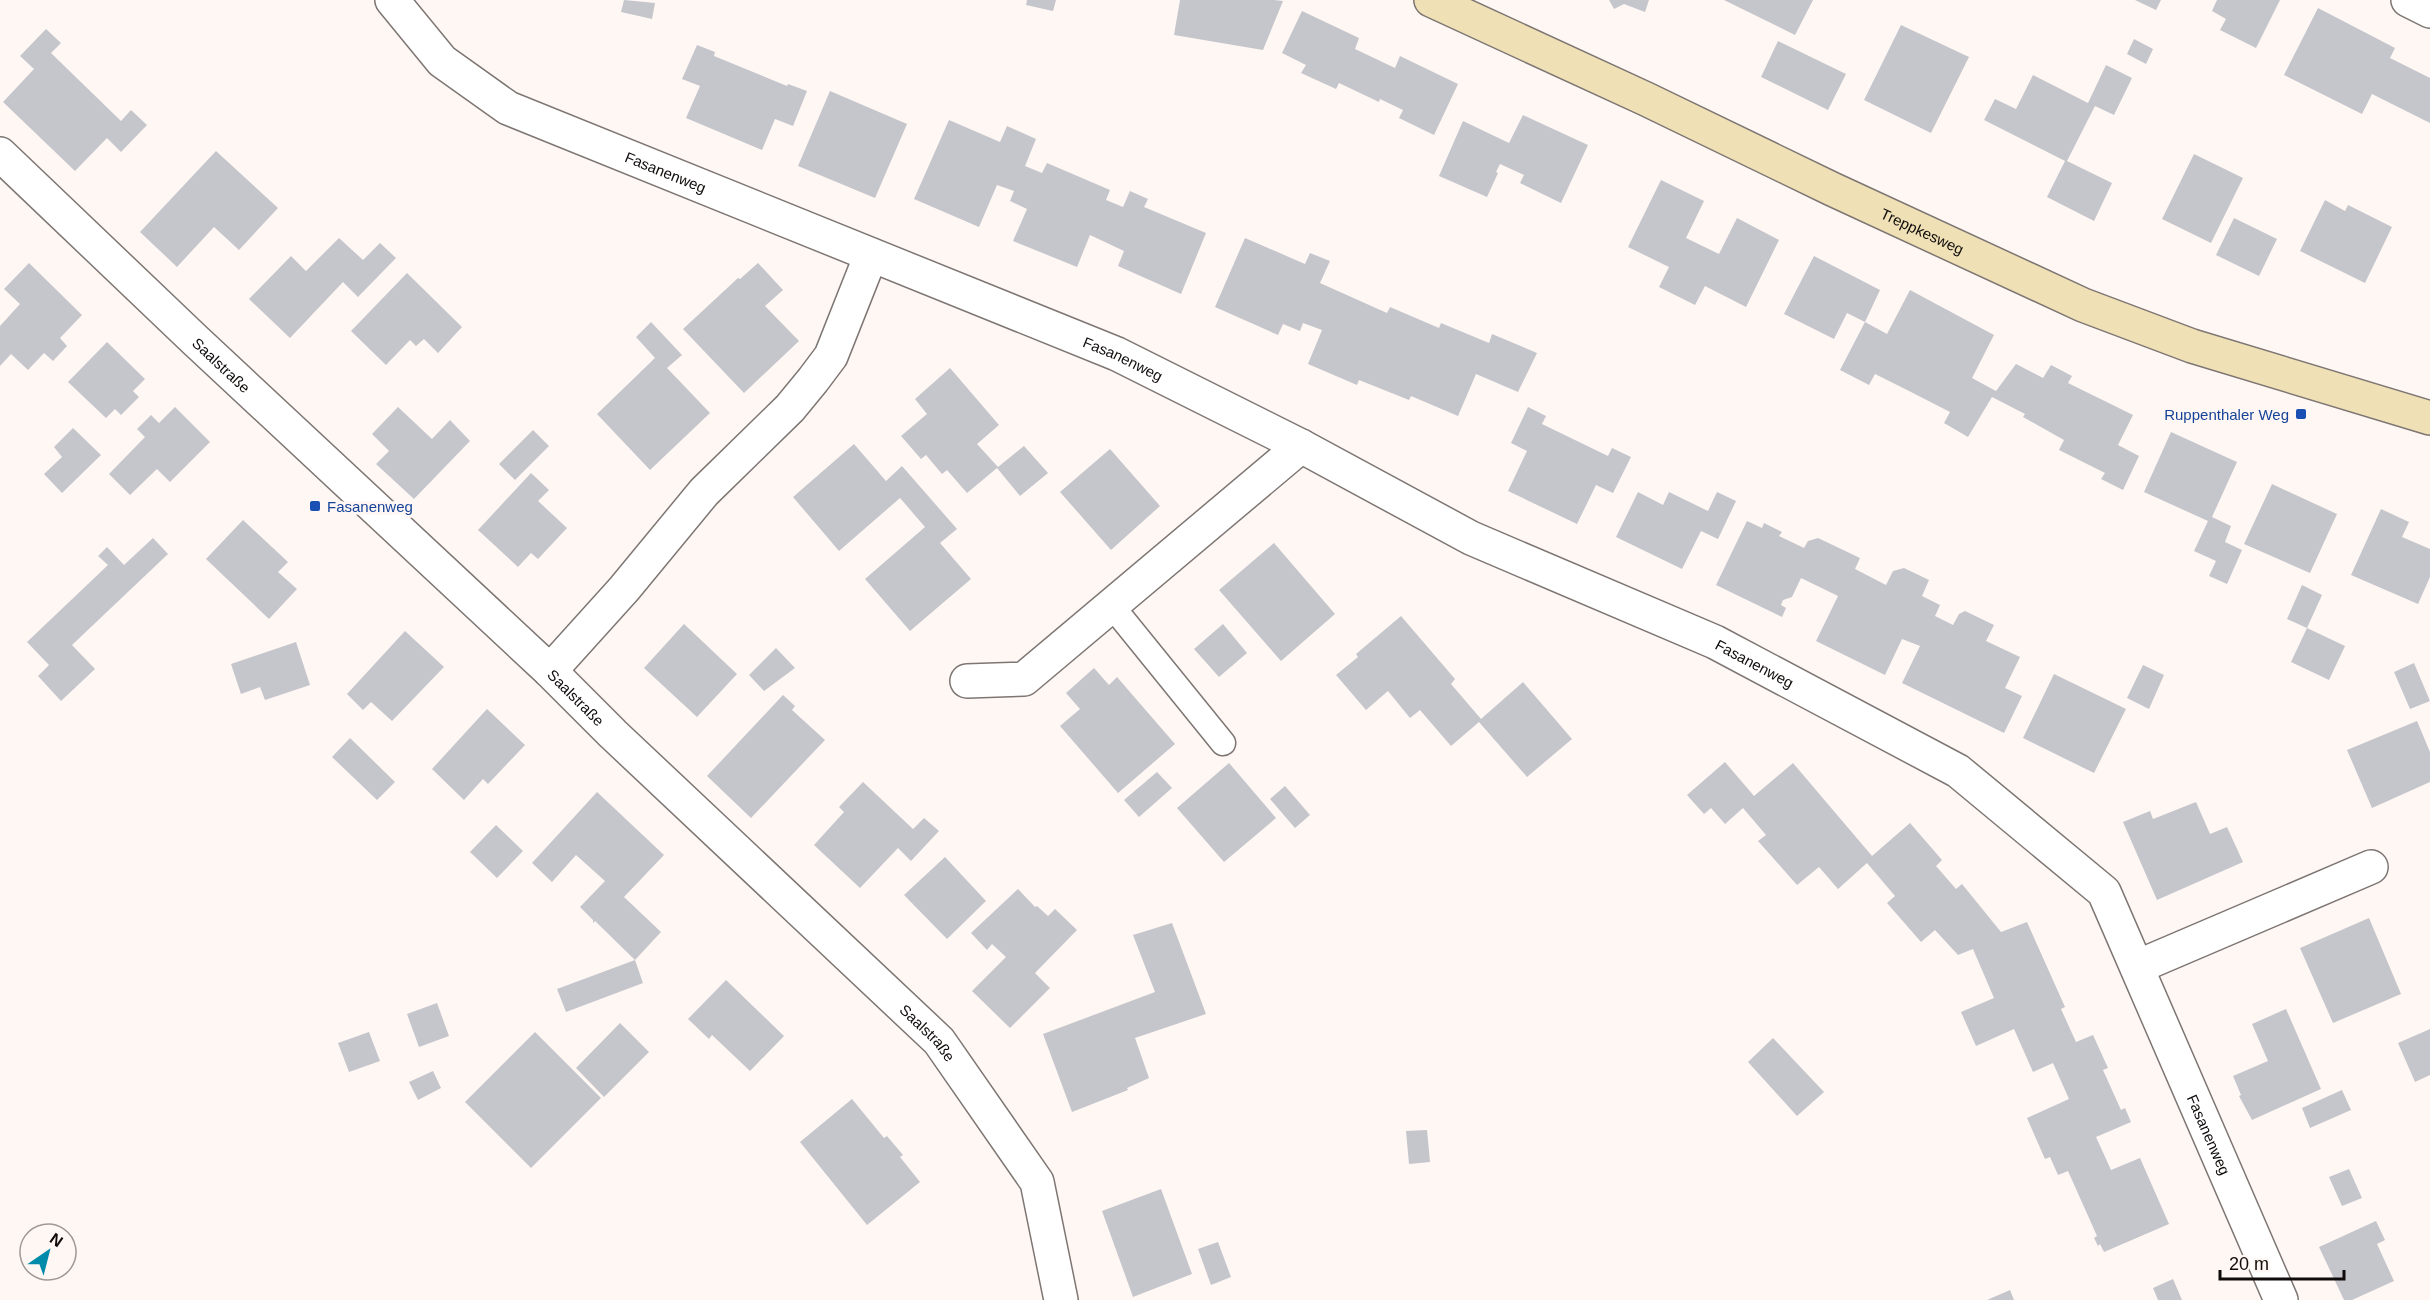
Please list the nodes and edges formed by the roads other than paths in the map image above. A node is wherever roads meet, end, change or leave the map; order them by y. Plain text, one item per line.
1 (392, 0) edge
2 (1431, 0) edge
3 (2408, 0) edge
4 (2430, 11) edge
5 (0, 154) edge
6 (871, 255) junction
7 (2430, 418) edge
8 (1301, 446) junction
9 (1112, 606) junction
10 (550, 671) junction
11 (967, 681) dead end
12 (1223, 743) dead end
13 (2371, 867) dead end
14 (2137, 967) junction
15 (1061, 1300) edge
16 (2281, 1300) edge

1 - 6 street, Fasanenweg
2 - 7 street, Treppkesweg
3 - 4 street
5 - 10 street, Saalstraße
6 - 8 street, Fasanenweg
6 - 10 street
8 - 9 street
8 - 14 street, Fasanenweg
9 - 11 street
9 - 12 lane
10 - 15 street, Saalstraße
13 - 14 street
14 - 16 street, Fasanenweg

